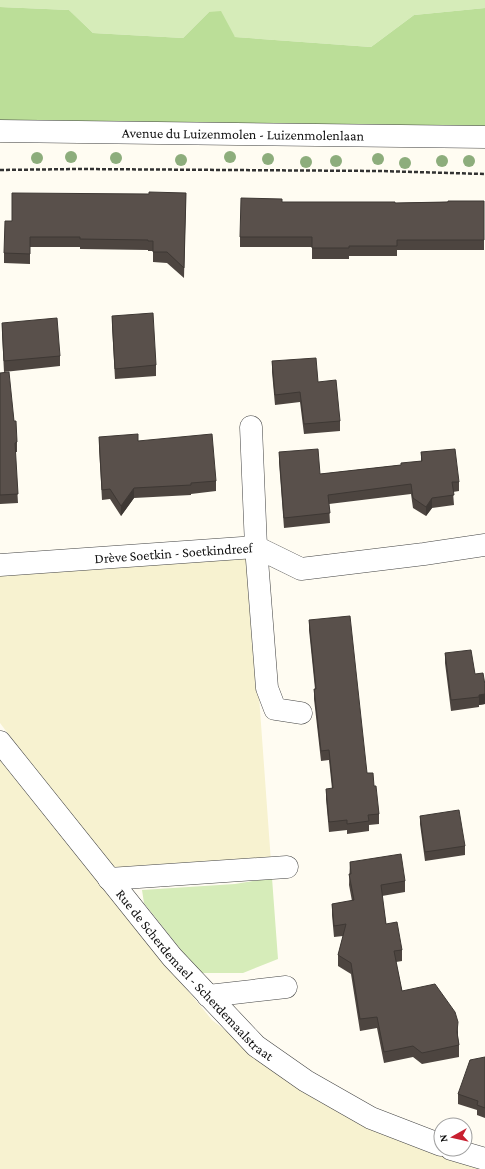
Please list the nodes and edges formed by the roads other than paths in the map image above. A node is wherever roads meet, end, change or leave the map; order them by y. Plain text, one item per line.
1 (0, 131) edge
2 (485, 137) edge
3 (251, 427) dead end
4 (485, 546) edge
5 (256, 547) junction
6 (0, 565) edge
7 (301, 713) dead end
8 (0, 742) edge
9 (287, 867) dead end
10 (109, 879) junction
11 (286, 987) dead end
12 (208, 996) junction
13 (433, 1142) edge
14 (473, 1155) edge
15 (485, 1159) edge

1 - 2 street, Avenue du Luizenmolen - Luizenmolenlaan
3 - 5 street
4 - 5 street, Drève Soetkin - Soetkindreef
5 - 6 street, Drève Soetkin - Soetkindreef
5 - 7 street
8 - 10 street, Rue de Scherdemael - Scherdemaalstraat
9 - 10 street
10 - 12 street, Rue de Scherdemael - Scherdemaalstraat
11 - 12 street
12 - 13 street, Rue de Scherdemael - Scherdemaalstraat
14 - 15 street

